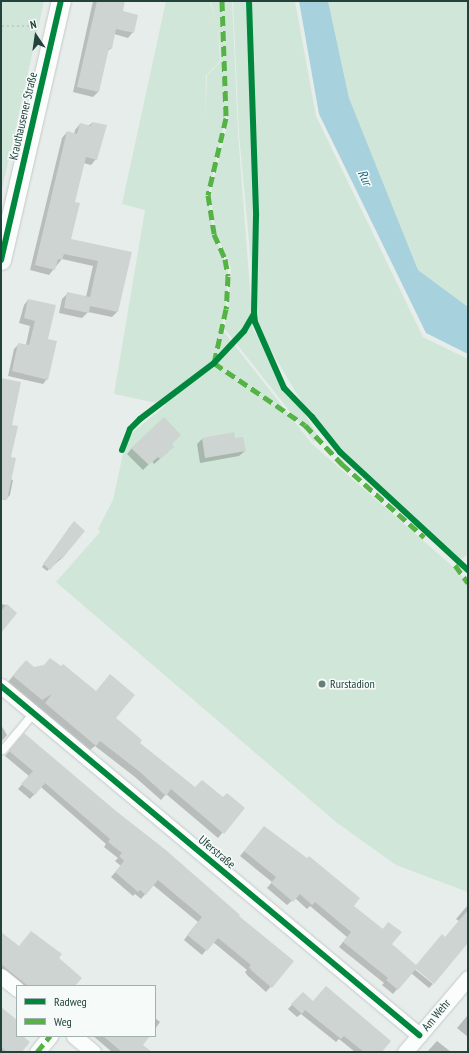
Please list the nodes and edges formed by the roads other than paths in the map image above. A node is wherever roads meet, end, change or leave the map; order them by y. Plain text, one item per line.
1 (61, 1) edge
2 (1, 260) edge
3 (1, 686) edge
4 (34, 713) junction
5 (2, 750) dead end
6 (1, 976) edge
7 (468, 978) edge
8 (16, 989) edge
9 (419, 1035) junction
10 (49, 1037) edge
11 (75, 1037) edge
12 (37, 1052) edge
13 (93, 1052) edge
14 (405, 1052) edge

1 - 2 street, Krauthausener Straße
3 - 4 street, Uferstraße
4 - 5 lane
4 - 9 street, Uferstraße
6 - 8 street
7 - 9 street, Am Wehr
9 - 14 street, Am Wehr
10 - 12 street
11 - 13 street

